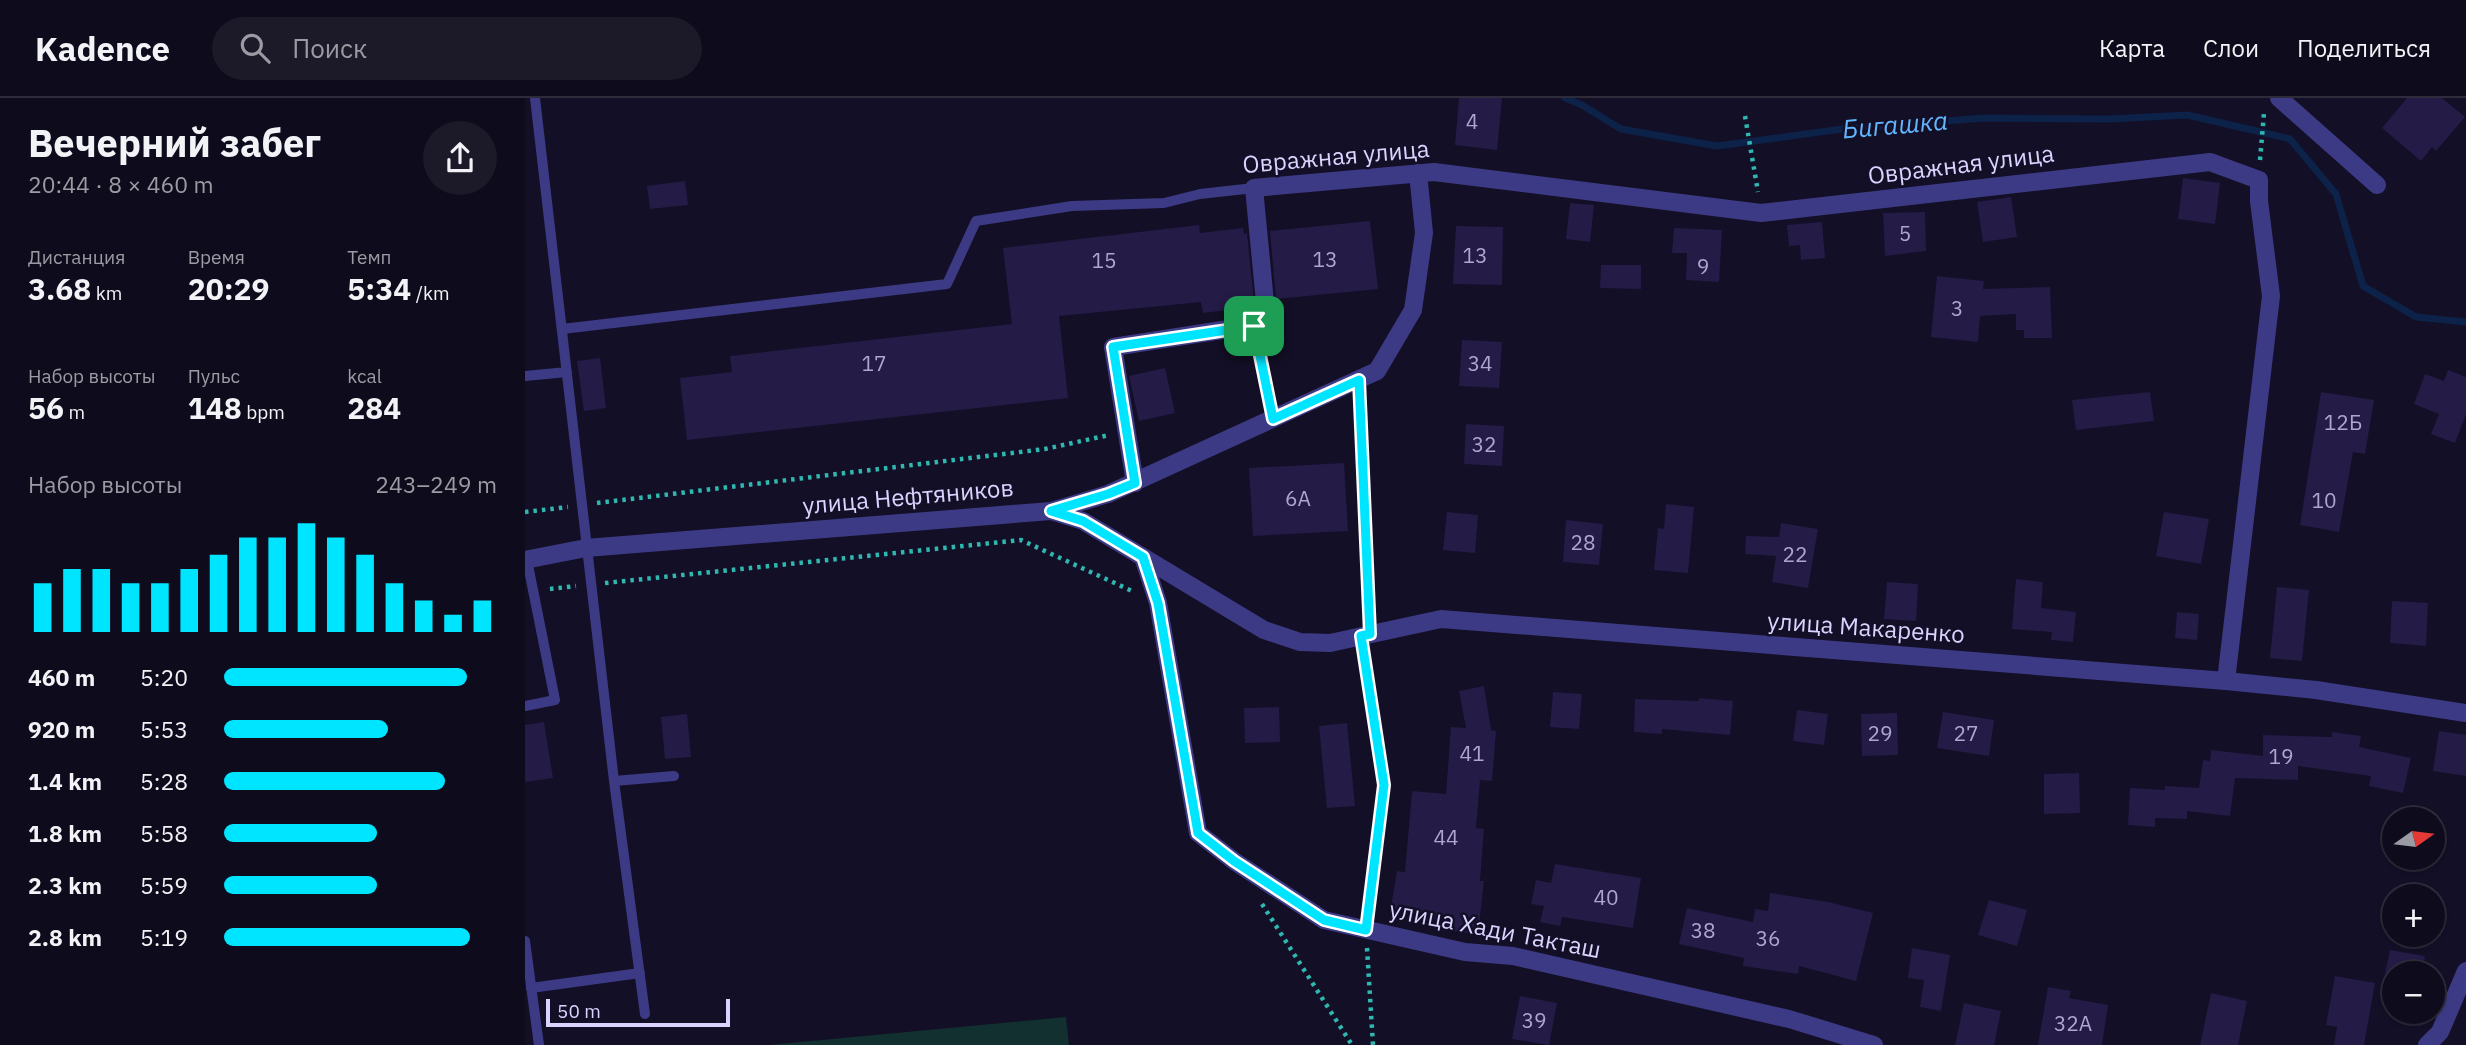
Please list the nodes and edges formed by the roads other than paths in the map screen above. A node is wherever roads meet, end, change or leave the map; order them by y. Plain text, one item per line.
1 (535, 98) edge
2 (2279, 98) edge
3 (1418, 173) junction
4 (2377, 185) dead end
5 (1254, 188) junction
6 (1254, 326) junction
7 (562, 328) junction
8 (567, 372) junction
9 (525, 376) edge
10 (1359, 380) junction
11 (1273, 419) junction
12 (1135, 483) junction
13 (1051, 511) junction
14 (586, 548) junction
15 (1143, 557) junction
16 (526, 560) edge
17 (1264, 630) joint
18 (1366, 635) junction
19 (2227, 681) junction
20 (525, 706) edge
21 (2466, 713) edge
22 (674, 776) dead end
23 (614, 780) junction
24 (1366, 930) junction
25 (525, 941) edge
26 (2466, 971) edge
27 (640, 973) junction
28 (531, 988) junction
29 (645, 1014) dead end
30 (539, 1045) edge
31 (1874, 1045) edge
32 (2427, 1045) edge

1 - 7 lane
2 - 4 street
3 - 5 street, Овражная улица
3 - 10 street
3 - 19 street, Овражная улица
5 - 6 street
5 - 7 lane, Овражная улица
6 - 11 lane
6 - 12 street
7 - 8 lane
8 - 9 lane
8 - 14 lane
10 - 11 street
10 - 18 lane
11 - 12 street
12 - 13 street
13 - 14 street, улица Нефтяников
13 - 15 street, улица Нефтяников
14 - 16 street, улица Нефтяников
14 - 23 lane
15 - 17 street, улица Нефтяников
15 - 24 street, улица Хади Такташ
16 - 20 lane
17 - 18 street, улица Макаренко
18 - 19 street, улица Макаренко
18 - 24 lane
19 - 21 street, улица Макаренко
22 - 23 lane
23 - 27 lane
24 - 31 street, улица Хади Такташ
25 - 28 lane
26 - 32 street
27 - 28 lane
27 - 29 lane
28 - 30 lane

